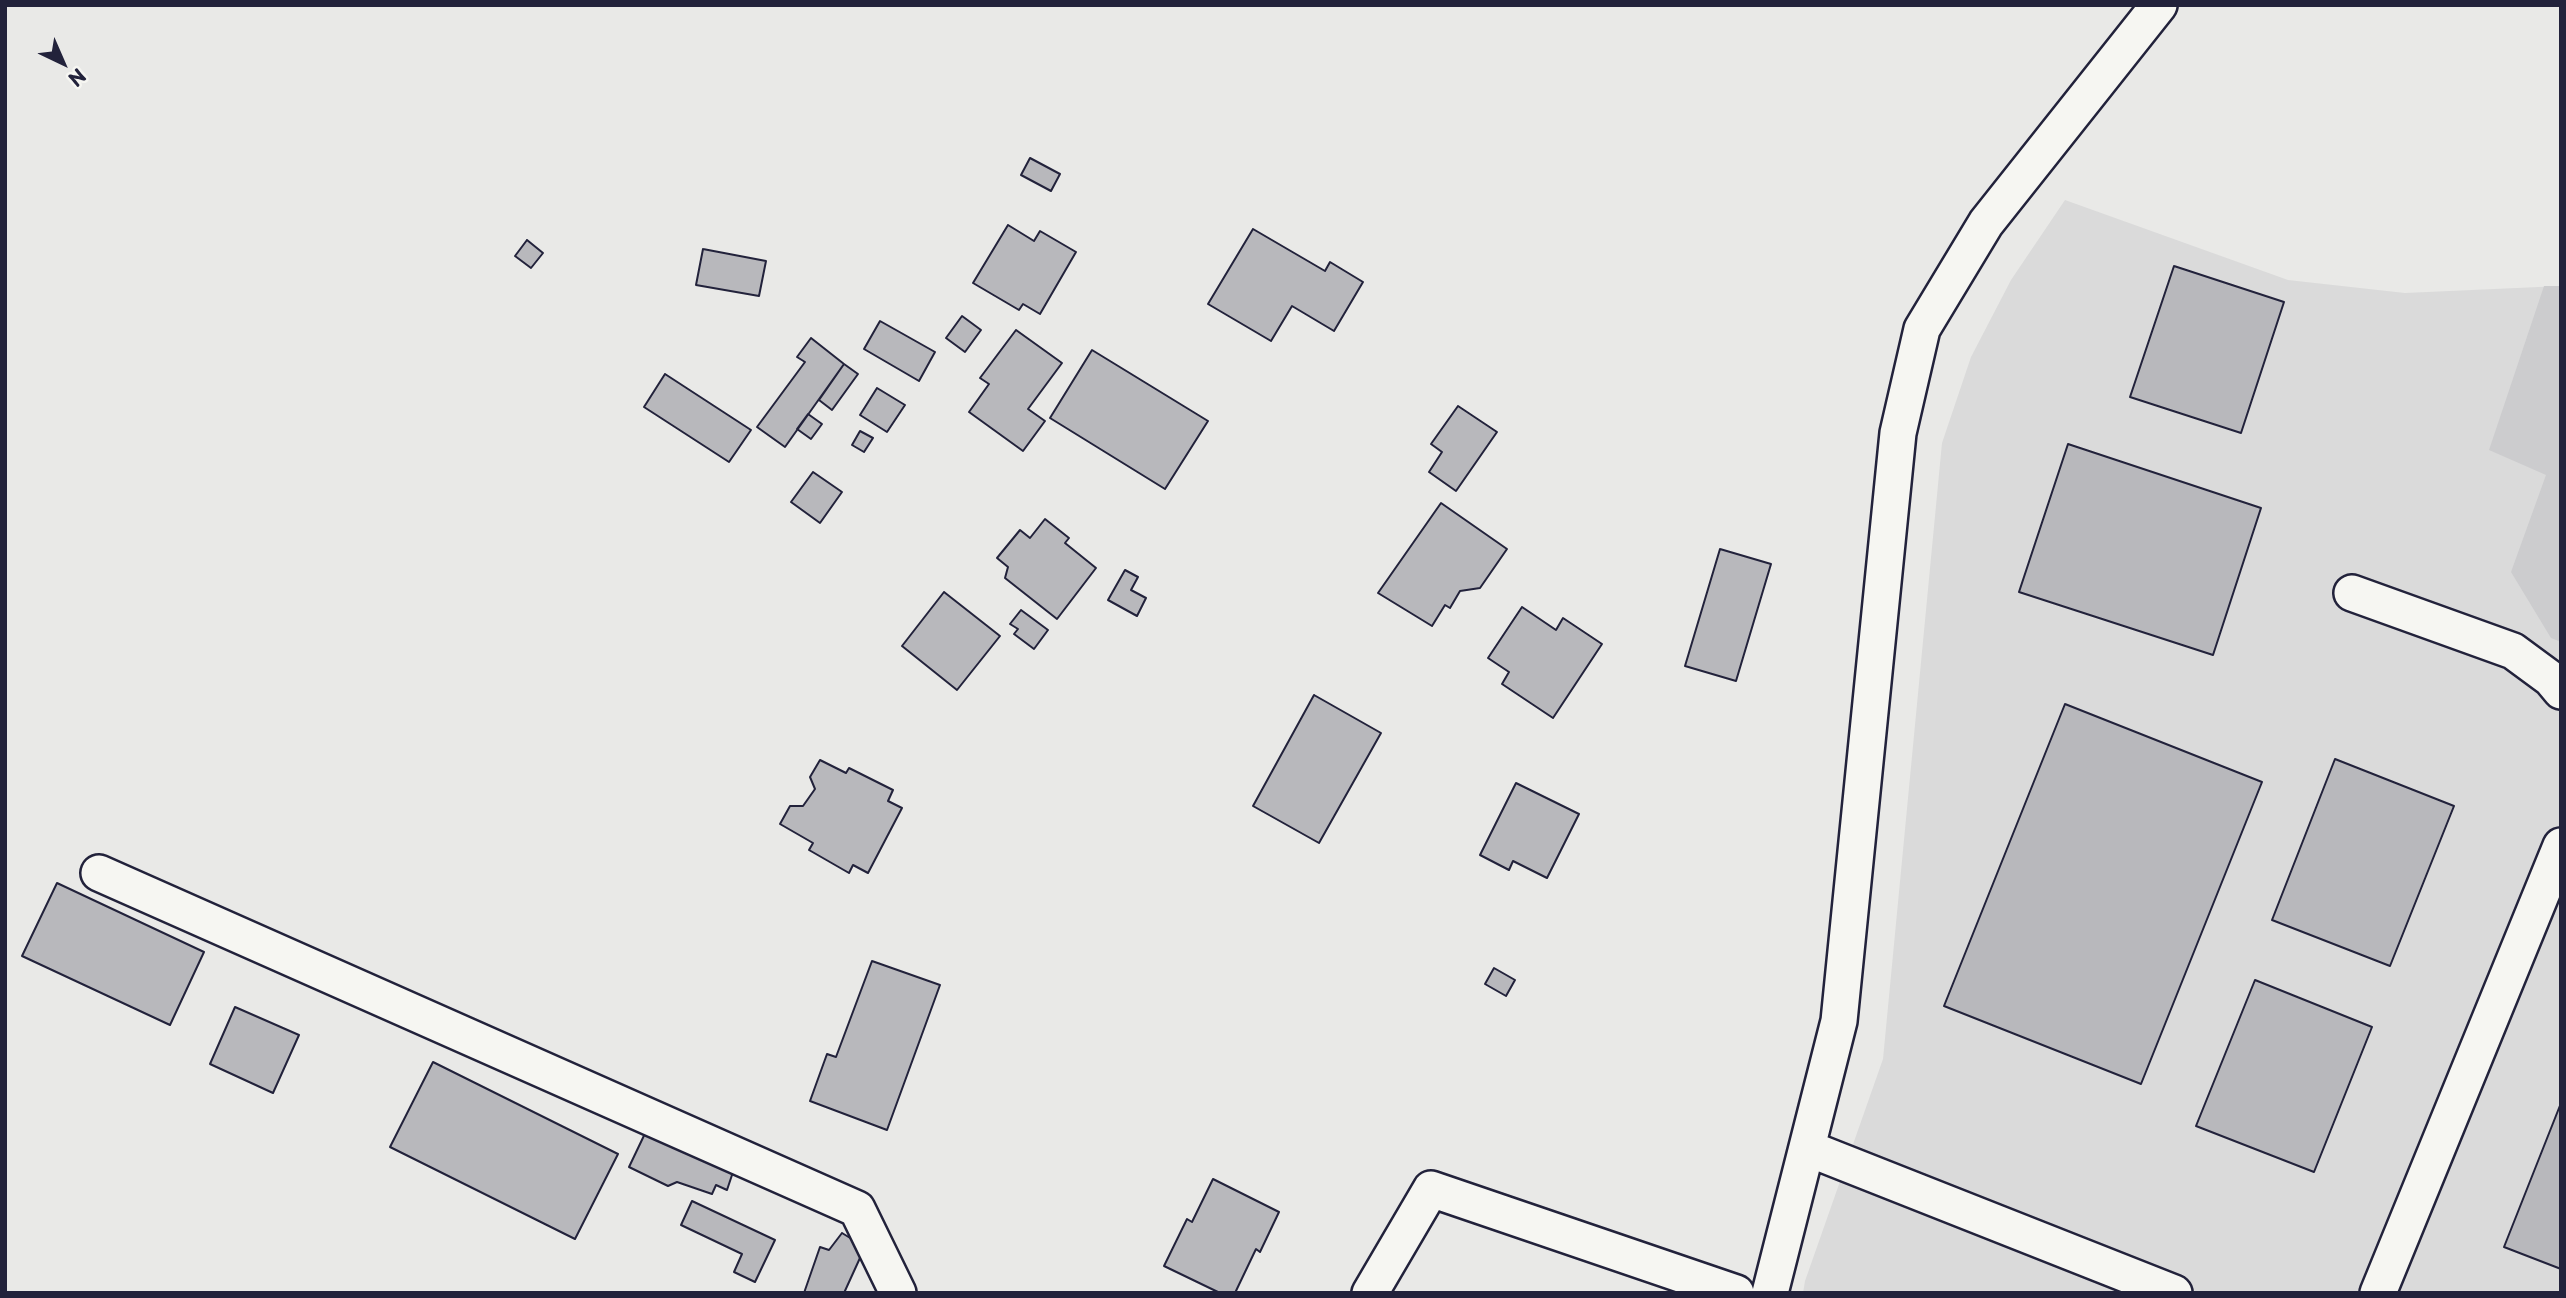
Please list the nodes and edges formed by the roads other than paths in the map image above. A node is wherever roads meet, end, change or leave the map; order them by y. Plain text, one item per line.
1 (2159, 5) edge
2 (2352, 593) dead end
3 (2561, 691) edge
4 (2561, 846) edge
5 (99, 873) dead end
6 (1807, 1148) junction
7 (898, 1293) edge
8 (1370, 1293) edge
9 (1736, 1293) edge
10 (1770, 1293) edge
11 (2174, 1293) edge
12 (2378, 1293) edge

1 - 6 street
2 - 3 street
4 - 12 street
5 - 7 street
6 - 10 street
6 - 11 street
8 - 9 street

